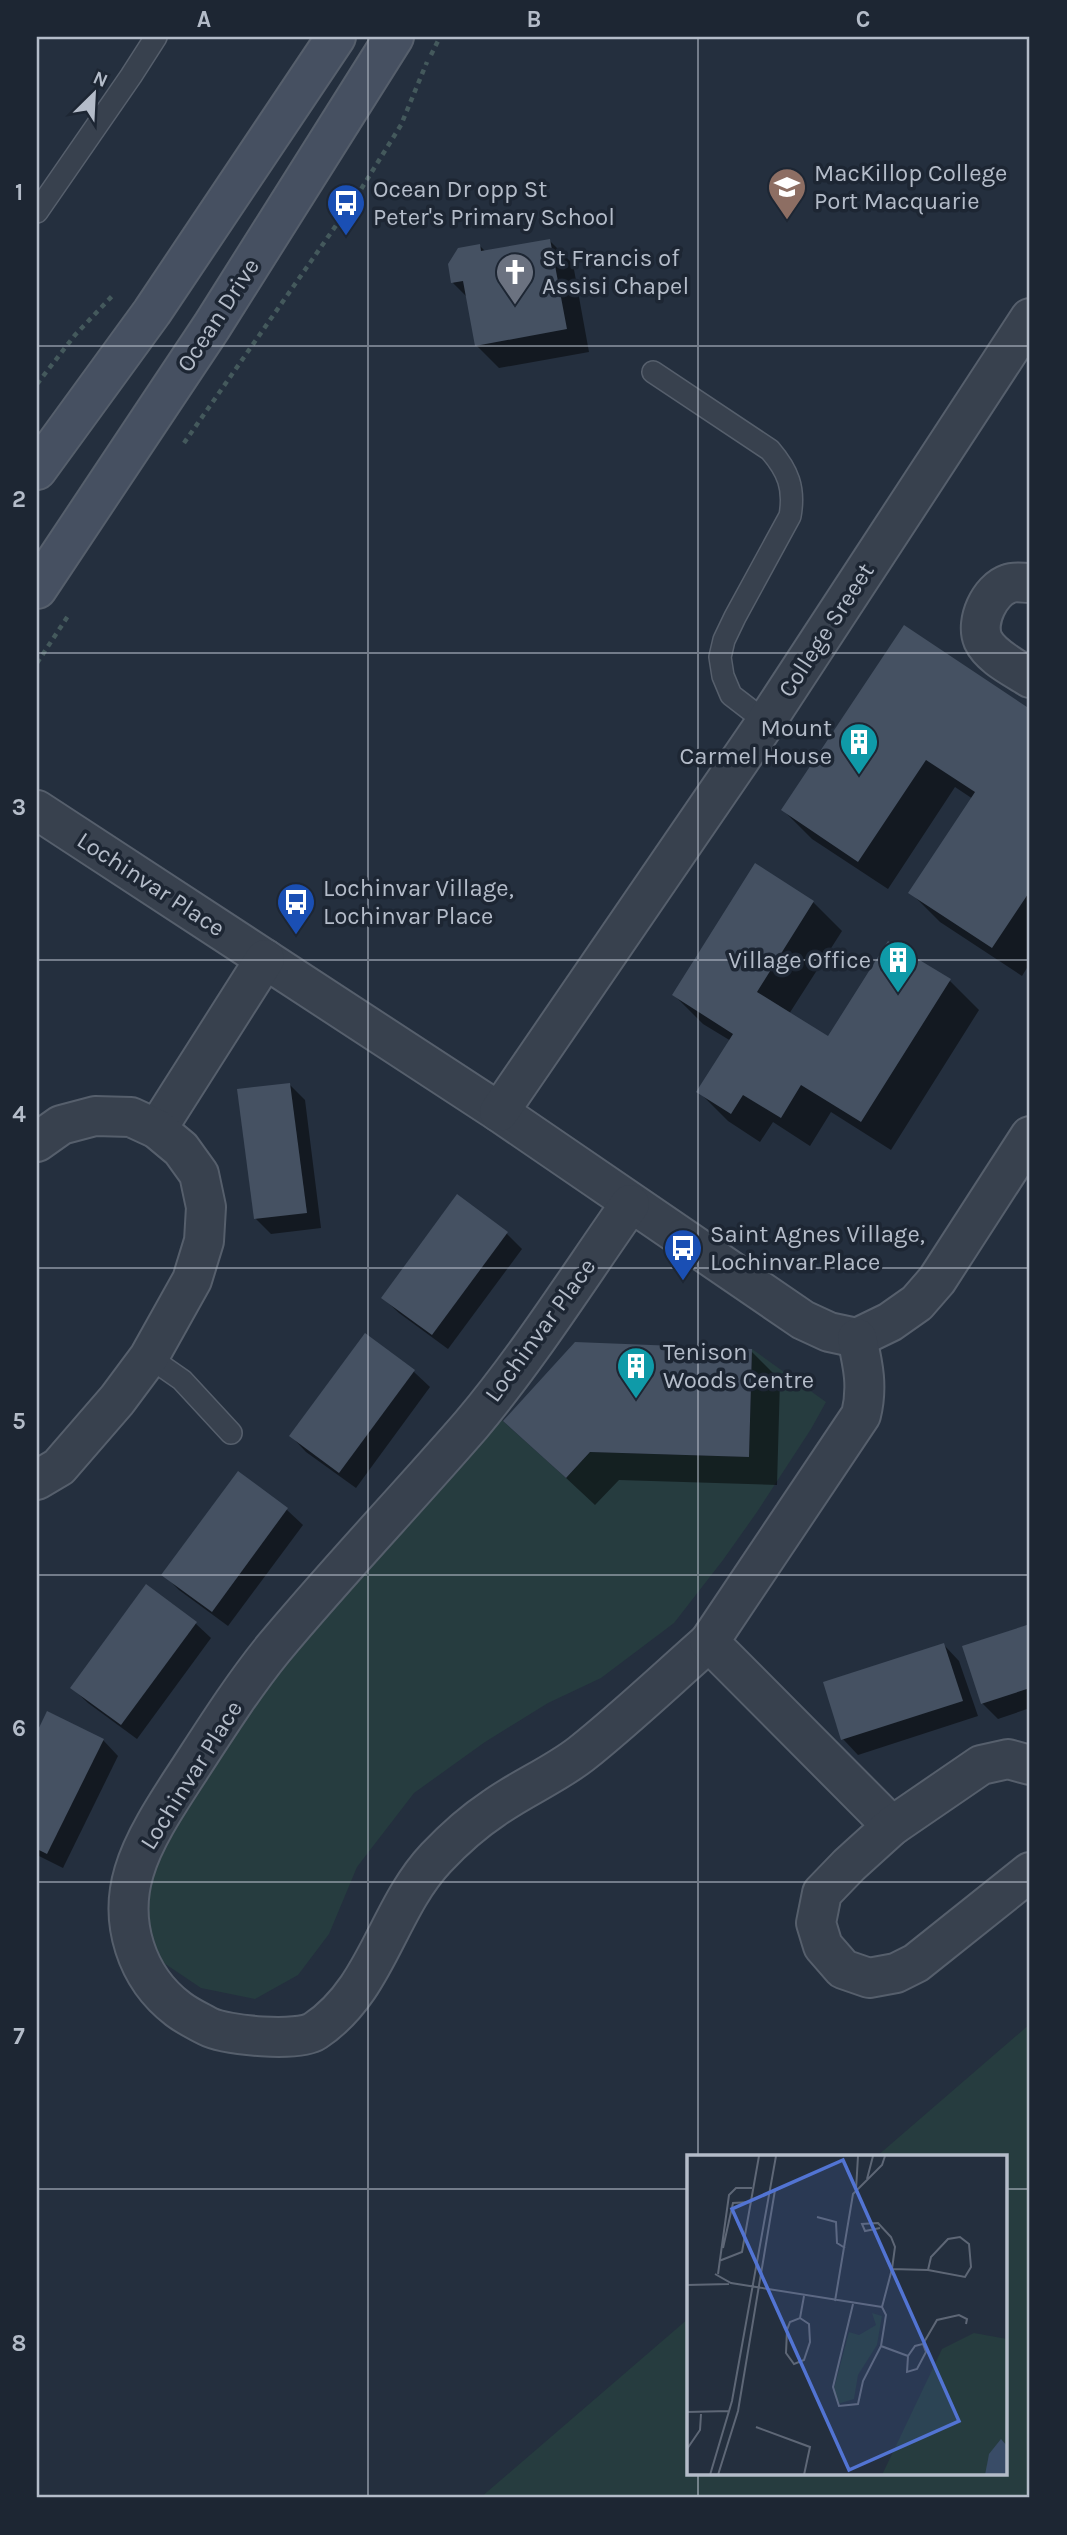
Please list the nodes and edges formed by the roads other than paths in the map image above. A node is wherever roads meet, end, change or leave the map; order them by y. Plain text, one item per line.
1 (156, 37) edge
2 (336, 37) edge
3 (394, 37) edge
4 (37, 212) edge
5 (1030, 318) edge
6 (653, 373) dead end
7 (37, 470) edge
8 (1030, 583) edge
9 (37, 589) edge
10 (1030, 678) edge
11 (766, 722) junction
12 (37, 810) edge
13 (265, 959) junction
14 (499, 1112) junction
15 (157, 1129) junction
16 (1030, 1136) edge
17 (37, 1142) edge
18 (630, 1204) junction
19 (857, 1338) junction
20 (149, 1357) junction
21 (231, 1433) dead end
22 (37, 1480) edge
23 (709, 1642) junction
24 (1030, 1765) edge
25 (892, 1826) junction
26 (1030, 1872) edge

1 - 4 lane
2 - 7 main road
3 - 9 main road, Ocean Drive
5 - 11 street, College Sreeet
6 - 11 lane
8 - 10 street
11 - 14 street, College Sreeet
12 - 13 street, Lochinvar Place
13 - 14 street, Lochinvar Place
13 - 15 street
14 - 18 street, Lochinvar Place
15 - 17 street
15 - 20 street
16 - 19 street
18 - 19 street, Lochinvar Place
18 - 23 street, Lochinvar Place
19 - 23 street, Lochinvar Place
20 - 21 lane
20 - 22 street
23 - 25 street
24 - 25 street
25 - 26 street

